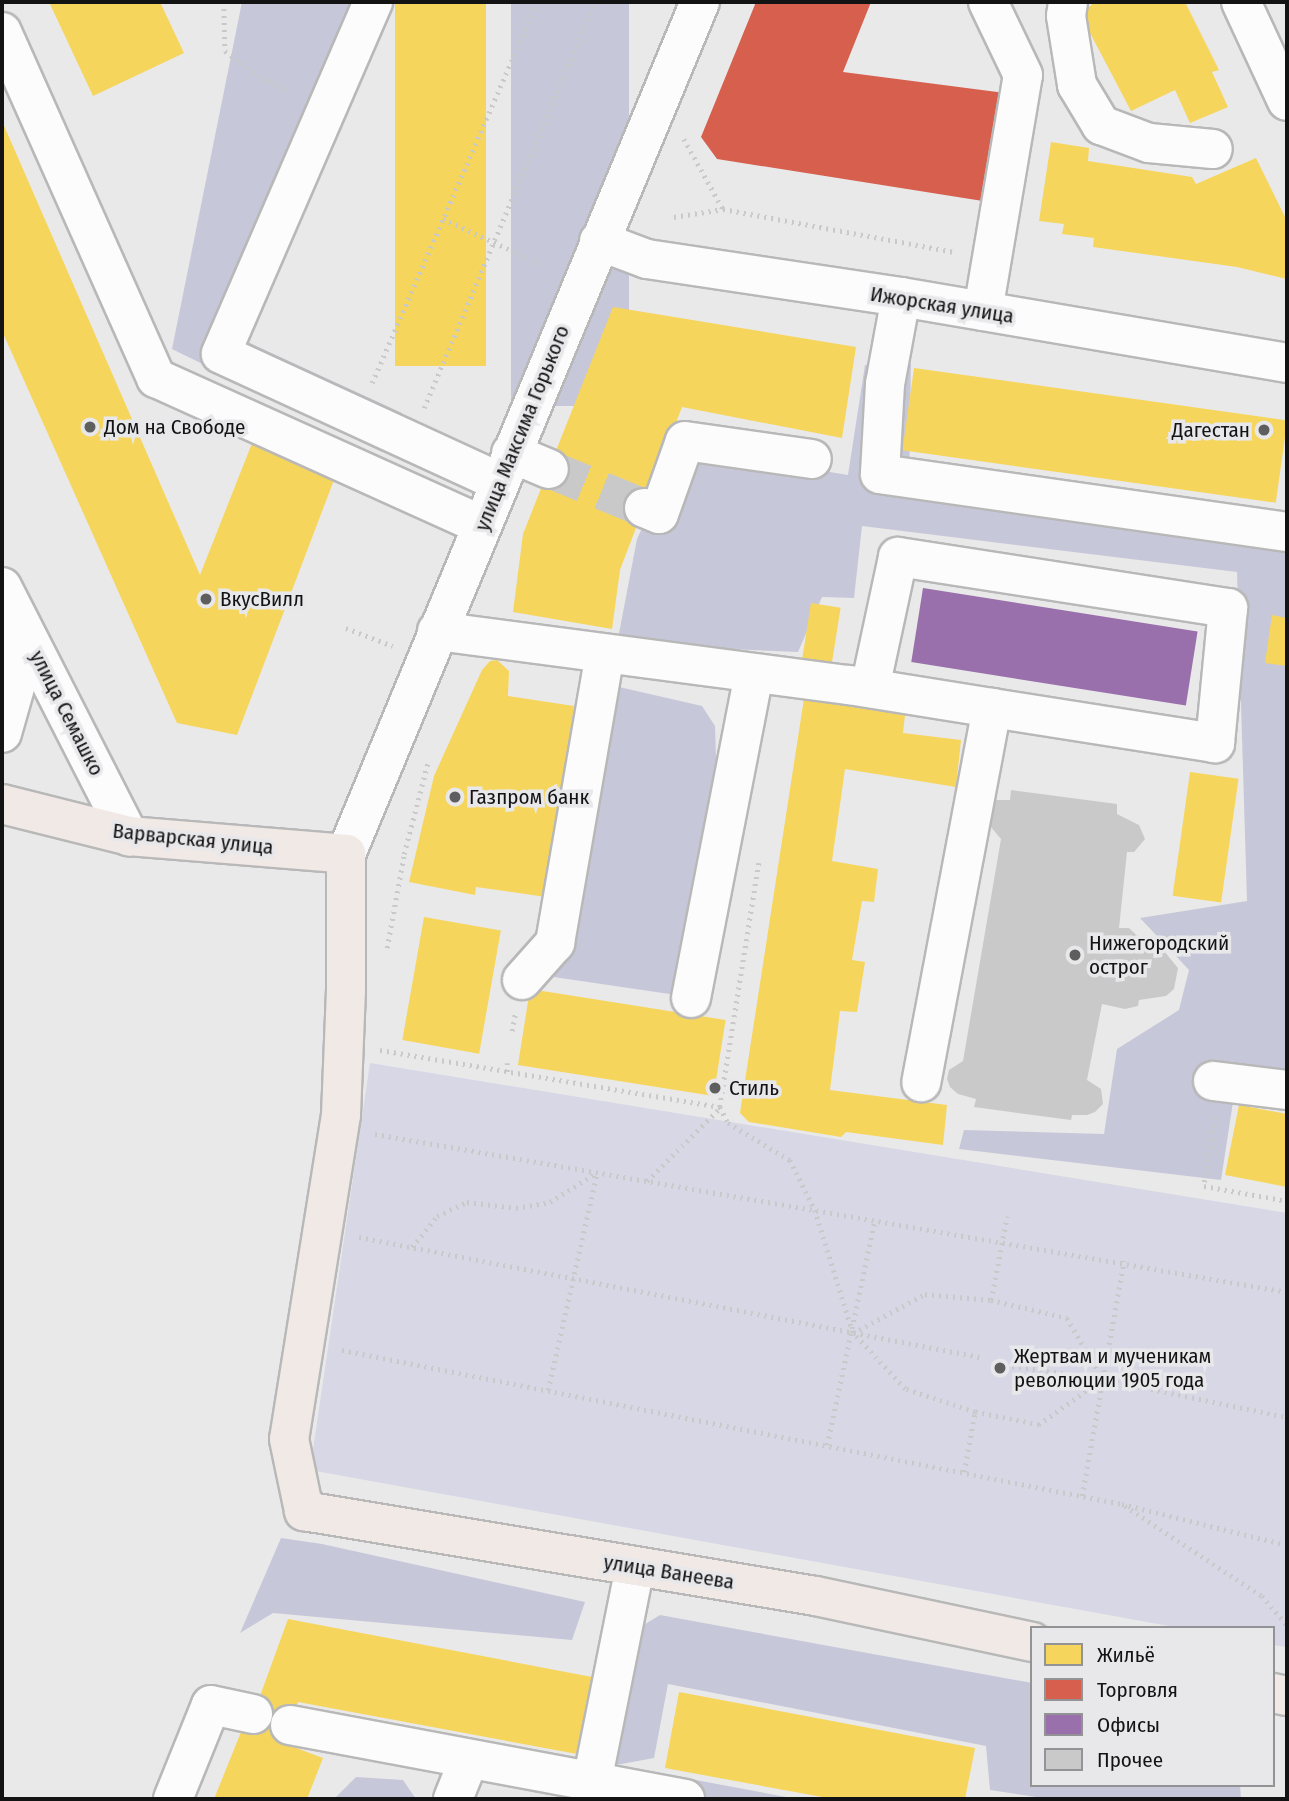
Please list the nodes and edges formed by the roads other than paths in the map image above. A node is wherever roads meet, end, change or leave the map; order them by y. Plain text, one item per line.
1 (373, 2) edge
2 (700, 2) edge
3 (988, 2) edge
4 (1068, 2) edge
5 (1241, 2) edge
6 (2, 32) edge
7 (1279, 61) edge
8 (1287, 101) edge
9 (1213, 149) dead end
10 (599, 241) junction
11 (901, 297) junction
12 (983, 311) junction
13 (1287, 363) edge
14 (812, 459) dead end
15 (505, 467) junction
16 (549, 468) tunnel mouth
17 (643, 508) dead end
18 (482, 525) junction
19 (1287, 532) edge
20 (2, 590) edge
21 (437, 631) junction
22 (605, 654) junction
23 (754, 674) junction
24 (870, 688) junction
25 (992, 708) junction
26 (2, 733) edge
27 (2, 804) edge
28 (129, 836) junction
29 (346, 854) junction
30 (522, 980) dead end
31 (691, 998) dead end
32 (1219, 1081) road end
33 (921, 1082) dead end
34 (1287, 1090) edge
35 (635, 1566) junction
36 (1030, 1642) edge
37 (253, 1714) dead end
38 (290, 1725) dead end
39 (469, 1759) junction
40 (593, 1782) junction
41 (173, 1799) edge
42 (453, 1799) edge
43 (685, 1799) edge

1 - 15 street
2 - 10 street, улица Максима Горького
3 - 12 street
4 - 9 street
5 - 7 street
6 - 18 street
7 - 8 street
10 - 11 street, Ижорская улица
10 - 15 street, улица Максима Горького
11 - 12 street, Ижорская улица
11 - 19 street
12 - 13 street, Ижорская улица
14 - 17 street
15 - 16 street
15 - 18 street, улица Максима Горького
18 - 21 street, улица Максима Горького
20 - 26 street, улица Семашко
20 - 28 street, улица Семашко
21 - 22 street
21 - 29 street, улица Максима Горького
22 - 23 street
22 - 30 street
23 - 24 street
23 - 31 street
24 - 25 street
24 - 25 street
25 - 33 street
27 - 28 main road, Варварская улица
28 - 29 main road, Варварская улица
29 - 35 main road, улица Ванеева
32 - 34 street
35 - 36 main road, улица Ванеева
35 - 40 street
37 - 41 street
38 - 39 street
39 - 40 street
39 - 42 street
40 - 43 street

